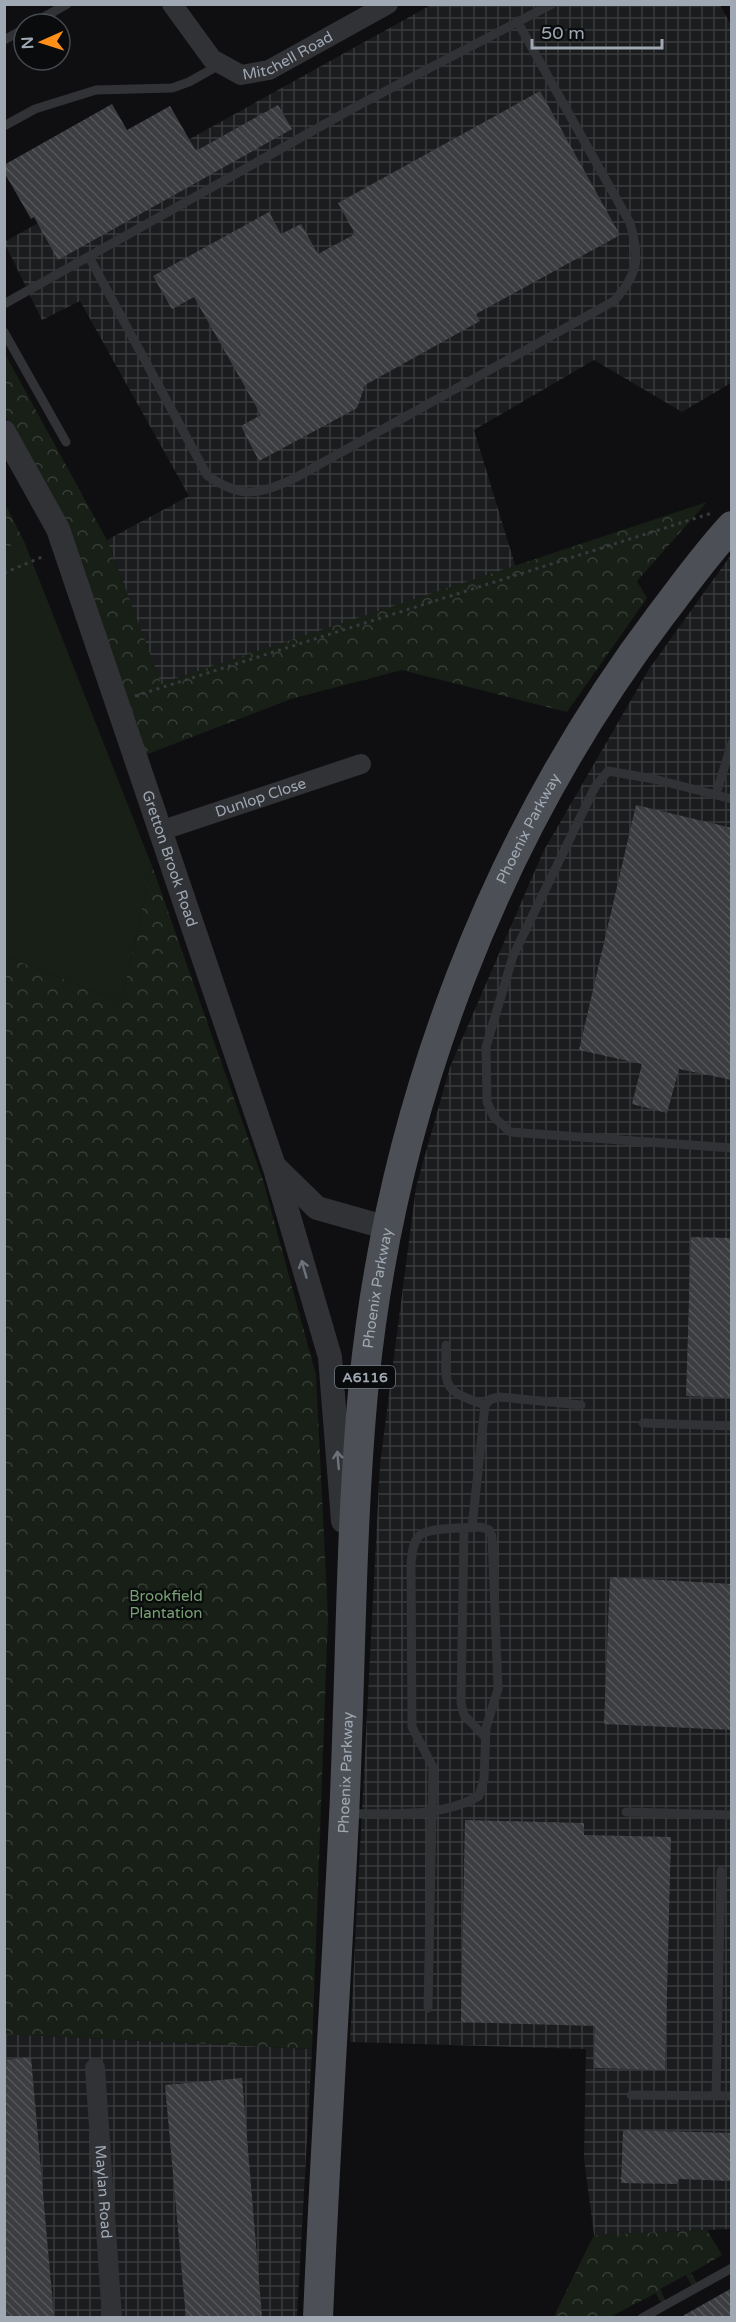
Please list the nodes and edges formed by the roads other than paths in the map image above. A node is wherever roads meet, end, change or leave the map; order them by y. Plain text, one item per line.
1 (67, 4) edge
2 (172, 4) edge
3 (388, 4) edge
4 (552, 4) edge
5 (53, 12) edge
6 (518, 21) junction
7 (221, 64) junction
8 (4, 126) edge
9 (89, 257) junction
10 (4, 304) edge
11 (4, 332) edge
12 (4, 432) edge
13 (66, 442) dead end
14 (726, 518) edge
15 (732, 743) edge
16 (362, 764) dead end
17 (716, 795) junction
18 (732, 799) edge
19 (160, 831) junction
20 (732, 1148) edge
21 (274, 1166) junction
22 (388, 1228) junction
23 (446, 1345) dead end
24 (485, 1405) junction
25 (581, 1405) dead end
26 (643, 1423) dead end
27 (732, 1426) edge
28 (468, 1528) junction
29 (350, 1602) junction
30 (485, 1737) junction
31 (432, 1812) junction
32 (626, 1812) dead end
33 (344, 1814) junction
34 (732, 1815) edge
35 (721, 1871) dead end
36 (428, 2008) dead end
37 (95, 2068) dead end
38 (631, 2095) dead end
39 (716, 2096) junction
40 (732, 2096) edge
41 (732, 2268) edge
42 (112, 2318) edge
43 (318, 2318) edge
44 (642, 2318) edge

1 - 5 lane
2 - 7 street, Mitchell Road
3 - 7 street, Mitchell Road
4 - 6 lane
6 - 9 lane
6 - 9 lane
7 - 8 lane
9 - 10 lane
11 - 13 lane
12 - 19 street, Gretton Brook Road
14 - 22 main road, Phoenix Parkway / A6116
15 - 17 lane
16 - 19 street, Dunlop Close
17 - 18 lane
17 - 20 lane
19 - 21 street, Gretton Brook Road
21 - 22 street, Gretton Brook Road
29 -> 21 street
22 - 29 main road, Phoenix Parkway / A6116
23 - 24 lane
24 - 25 lane
24 - 28 lane
26 - 27 lane
28 - 30 lane
28 - 30 lane
28 - 31 lane
29 - 33 main road, Phoenix Parkway / A6116
30 - 31 lane
31 - 33 lane
31 - 36 lane
32 - 34 lane
33 - 43 main road, Phoenix Parkway / A6116
35 - 39 lane
37 - 42 street, Maylan Road
38 - 39 lane
39 - 40 lane
41 - 44 lane

